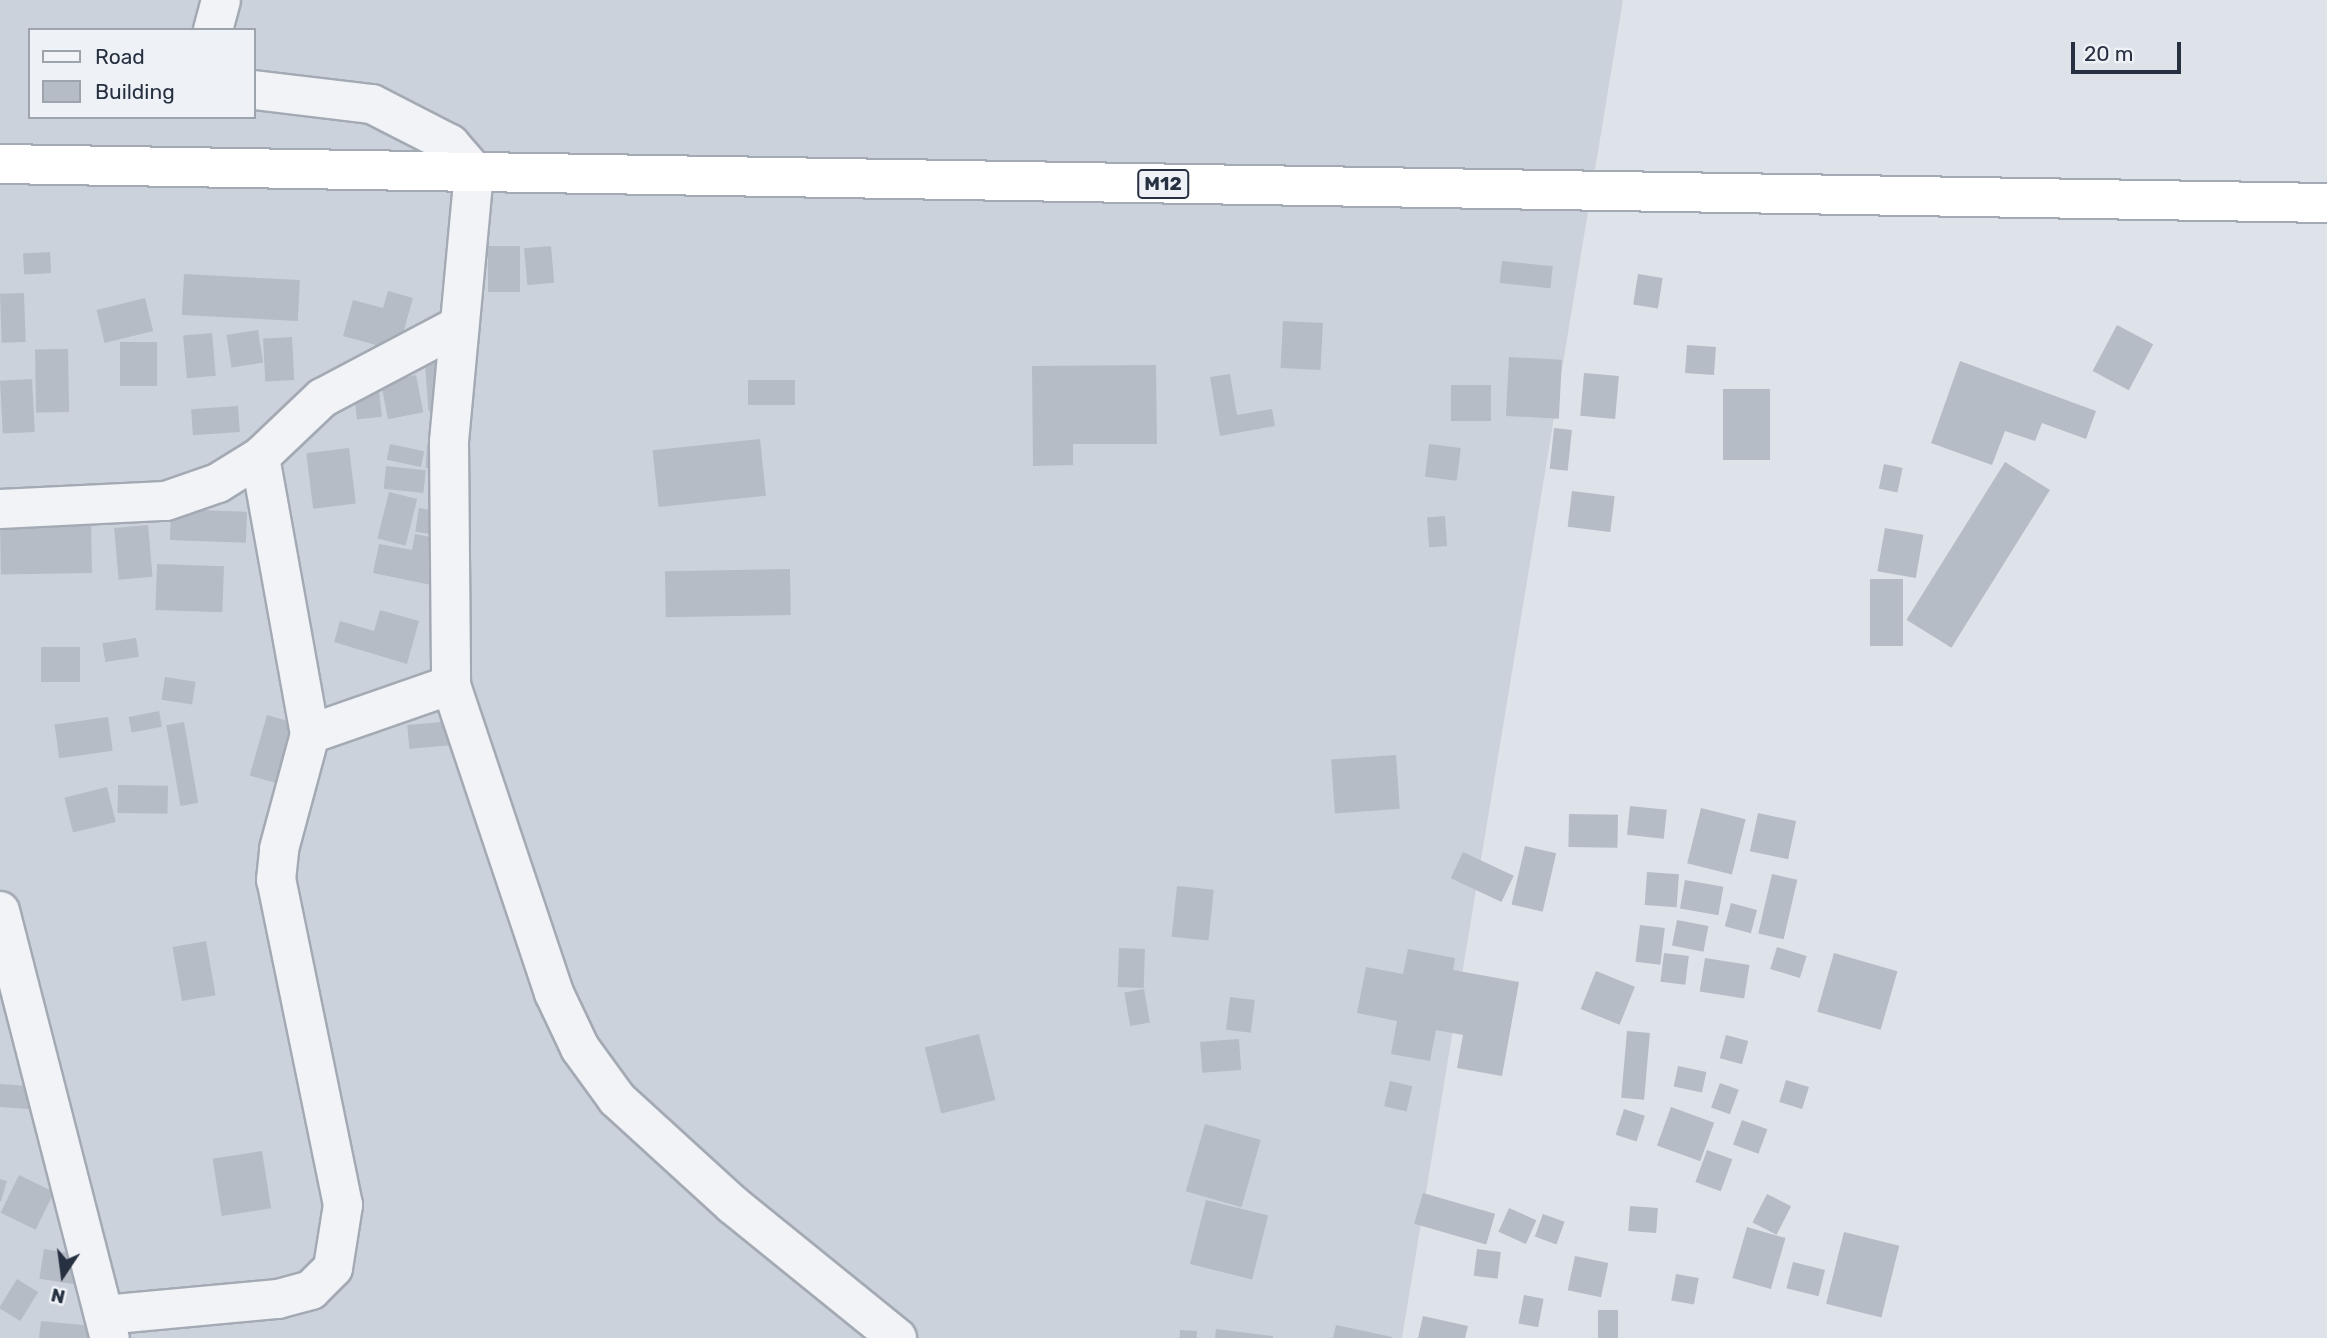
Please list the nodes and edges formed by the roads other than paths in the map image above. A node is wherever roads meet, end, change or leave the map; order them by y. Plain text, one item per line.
1 (221, 0) edge
2 (214, 28) edge
3 (256, 90) edge
4 (0, 164) edge
5 (474, 172) junction
6 (2327, 203) edge
7 (458, 326) junction
8 (260, 457) junction
9 (0, 509) edge
10 (452, 684) junction
11 (310, 734) junction
12 (0, 911) edge
13 (107, 1326) edge
14 (897, 1338) edge

1 - 2 street
3 - 5 street
4 - 5 highway, M12
5 - 6 highway, M12
5 - 7 street
7 - 8 street
7 - 10 street
8 - 9 street
8 - 11 street
10 - 11 street
10 - 14 street
11 - 13 street
12 - 13 street

